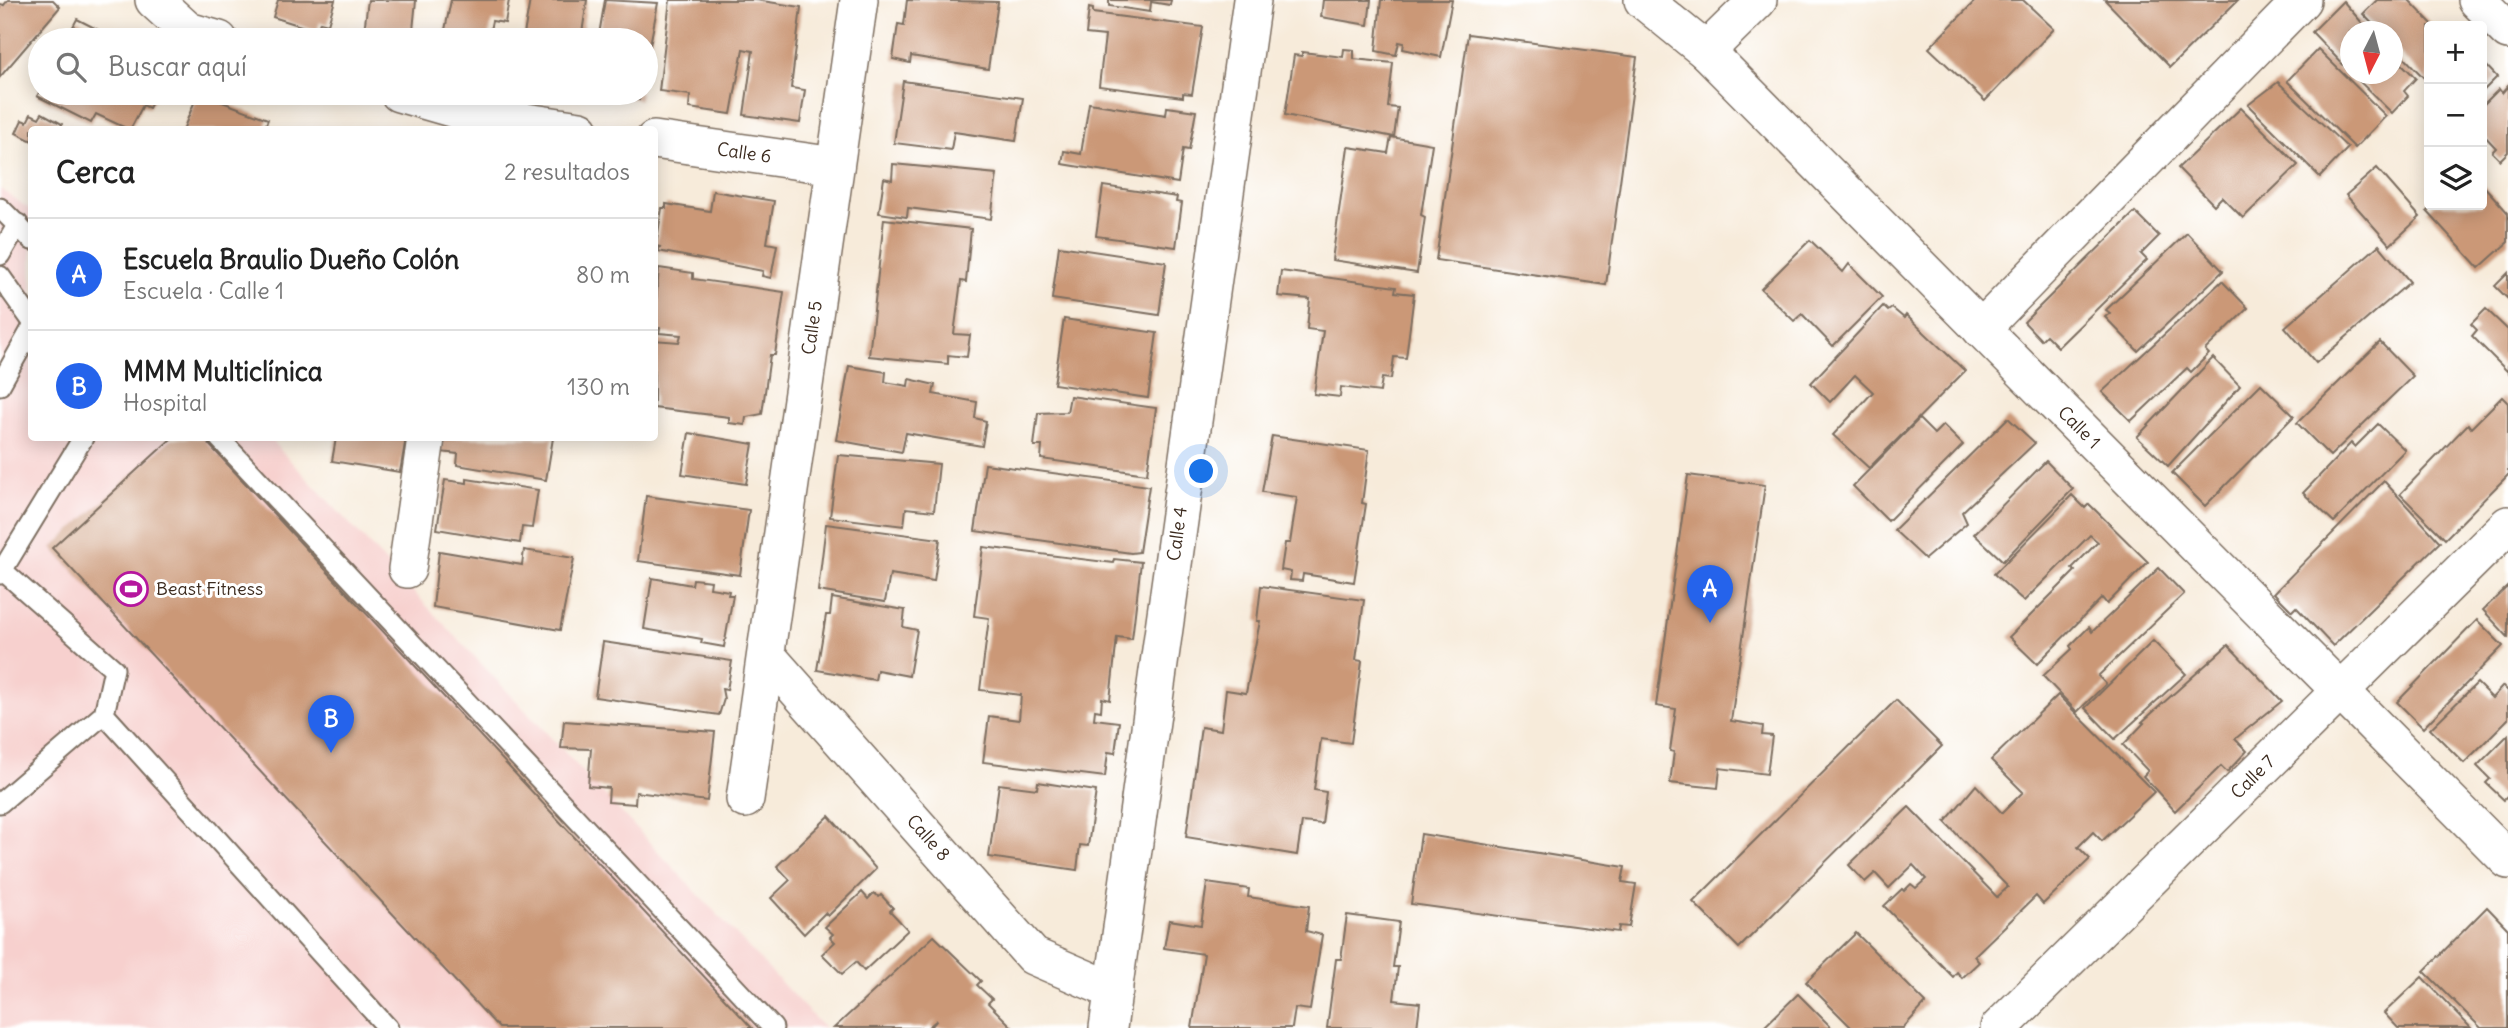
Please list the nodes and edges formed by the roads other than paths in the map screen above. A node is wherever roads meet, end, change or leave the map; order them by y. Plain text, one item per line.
1 (154, 0) edge
2 (859, 0) edge
3 (1252, 0) edge
4 (1643, 0) edge
5 (1758, 0) edge
6 (2302, 0) edge
7 (2477, 0) edge
8 (185, 28) edge
9 (2508, 31) edge
10 (1706, 51) junction
11 (429, 105) edge
12 (471, 122) edge
13 (526, 126) edge
14 (658, 141) edge
15 (835, 166) junction
16 (0, 208) edge
17 (18, 223) junction
18 (28, 235) edge
19 (0, 255) edge
20 (0, 276) edge
21 (12, 294) junction
22 (0, 311) edge
23 (28, 316) edge
24 (1981, 329) junction
25 (28, 335) edge
26 (0, 385) edge
27 (81, 441) edge
28 (222, 441) edge
29 (426, 441) edge
30 (2508, 526) edge
31 (407, 569) dead end
32 (1, 572) edge
33 (767, 656) junction
34 (2340, 693) junction
35 (104, 714) junction
36 (745, 799) dead end
37 (0, 803) edge
38 (2508, 860) edge
39 (1114, 990) junction
40 (388, 1028) edge
41 (773, 1028) edge
42 (1108, 1028) edge
43 (1999, 1028) edge

1 - 8 street
2 - 15 street, Calle 5
3 - 39 street, Calle 4
4 - 10 street, Calle 1
5 - 10 street
6 - 24 street
7 - 9 street
10 - 24 street, Calle 1
11 - 12 street
12 - 13 street
14 - 15 street, Calle 6
15 - 33 street, Calle 5
16 - 17 lane
17 - 18 lane
17 - 19 lane
20 - 21 lane
21 - 22 lane
21 - 23 lane
24 - 34 street, Calle 1
25 - 26 lane
27 - 32 lane
28 - 41 lane
29 - 31 street
30 - 34 street, Calle 7
32 - 35 lane
33 - 36 street, Calle 5
33 - 39 street, Calle 8
34 - 38 street, Calle 1
34 - 43 street, Calle 7
35 - 37 lane
35 - 40 lane
39 - 42 street, Calle 4

